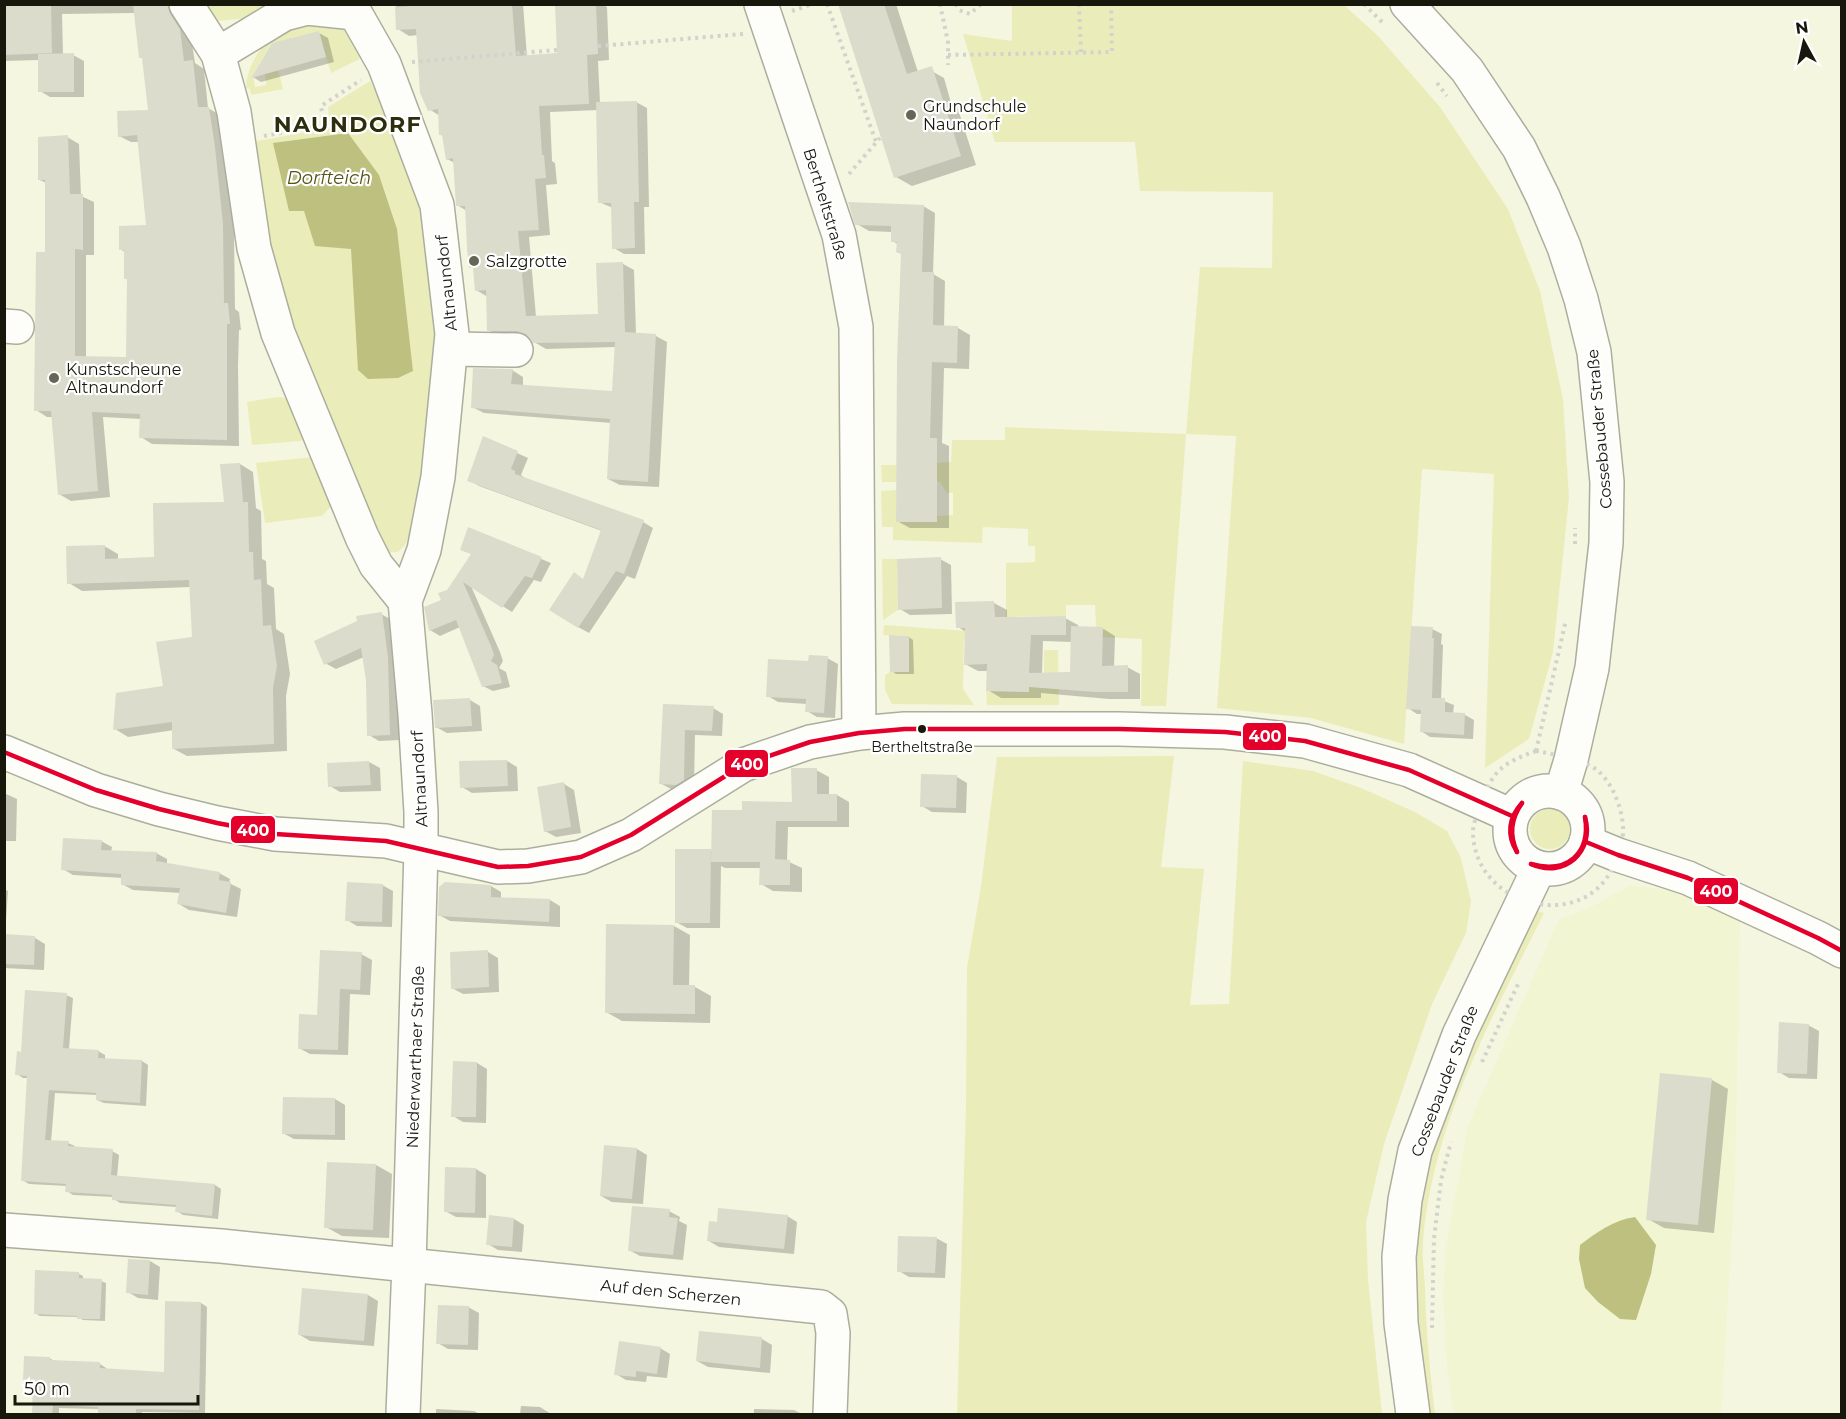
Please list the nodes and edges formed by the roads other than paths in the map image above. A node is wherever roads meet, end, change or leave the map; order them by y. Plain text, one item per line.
1 (186, 4) edge
2 (288, 9) edge
3 (352, 9) edge
4 (1397, 16) edge
5 (766, 18) edge
6 (218, 54) junction
7 (451, 349) junction
8 (516, 350) dead end
9 (405, 601) junction
10 (859, 733) junction
11 (4, 753) edge
12 (1561, 793) junction
13 (1512, 816) junction
14 (1586, 842) junction
15 (421, 850) junction
16 (1539, 868) junction
17 (1842, 951) edge
18 (4, 1230) edge
19 (409, 1265) junction
20 (403, 1414) edge
21 (830, 1414) edge
22 (1413, 1414) edge

1 - 6 street
2 - 3 street, Altnaundorf
2 - 6 street, Altnaundorf
3 - 7 street, Altnaundorf
4 - 12 street, Cossebauder Straße
5 - 10 street, Bertheltstraße
6 - 9 street
7 - 8 street
7 - 9 street, Altnaundorf
9 - 15 street, Altnaundorf
10 - 13 street
10 - 15 street
11 - 15 street
12 - 13 street
12 - 14 street
13 - 16 street
14 - 16 street
14 - 17 street
15 - 19 street, Niederwarthaer Straße
16 - 22 street, Cossebauder Straße
18 - 19 street
19 - 20 street, Niederwarthaer Straße
19 - 21 street, Auf den Scherzen

